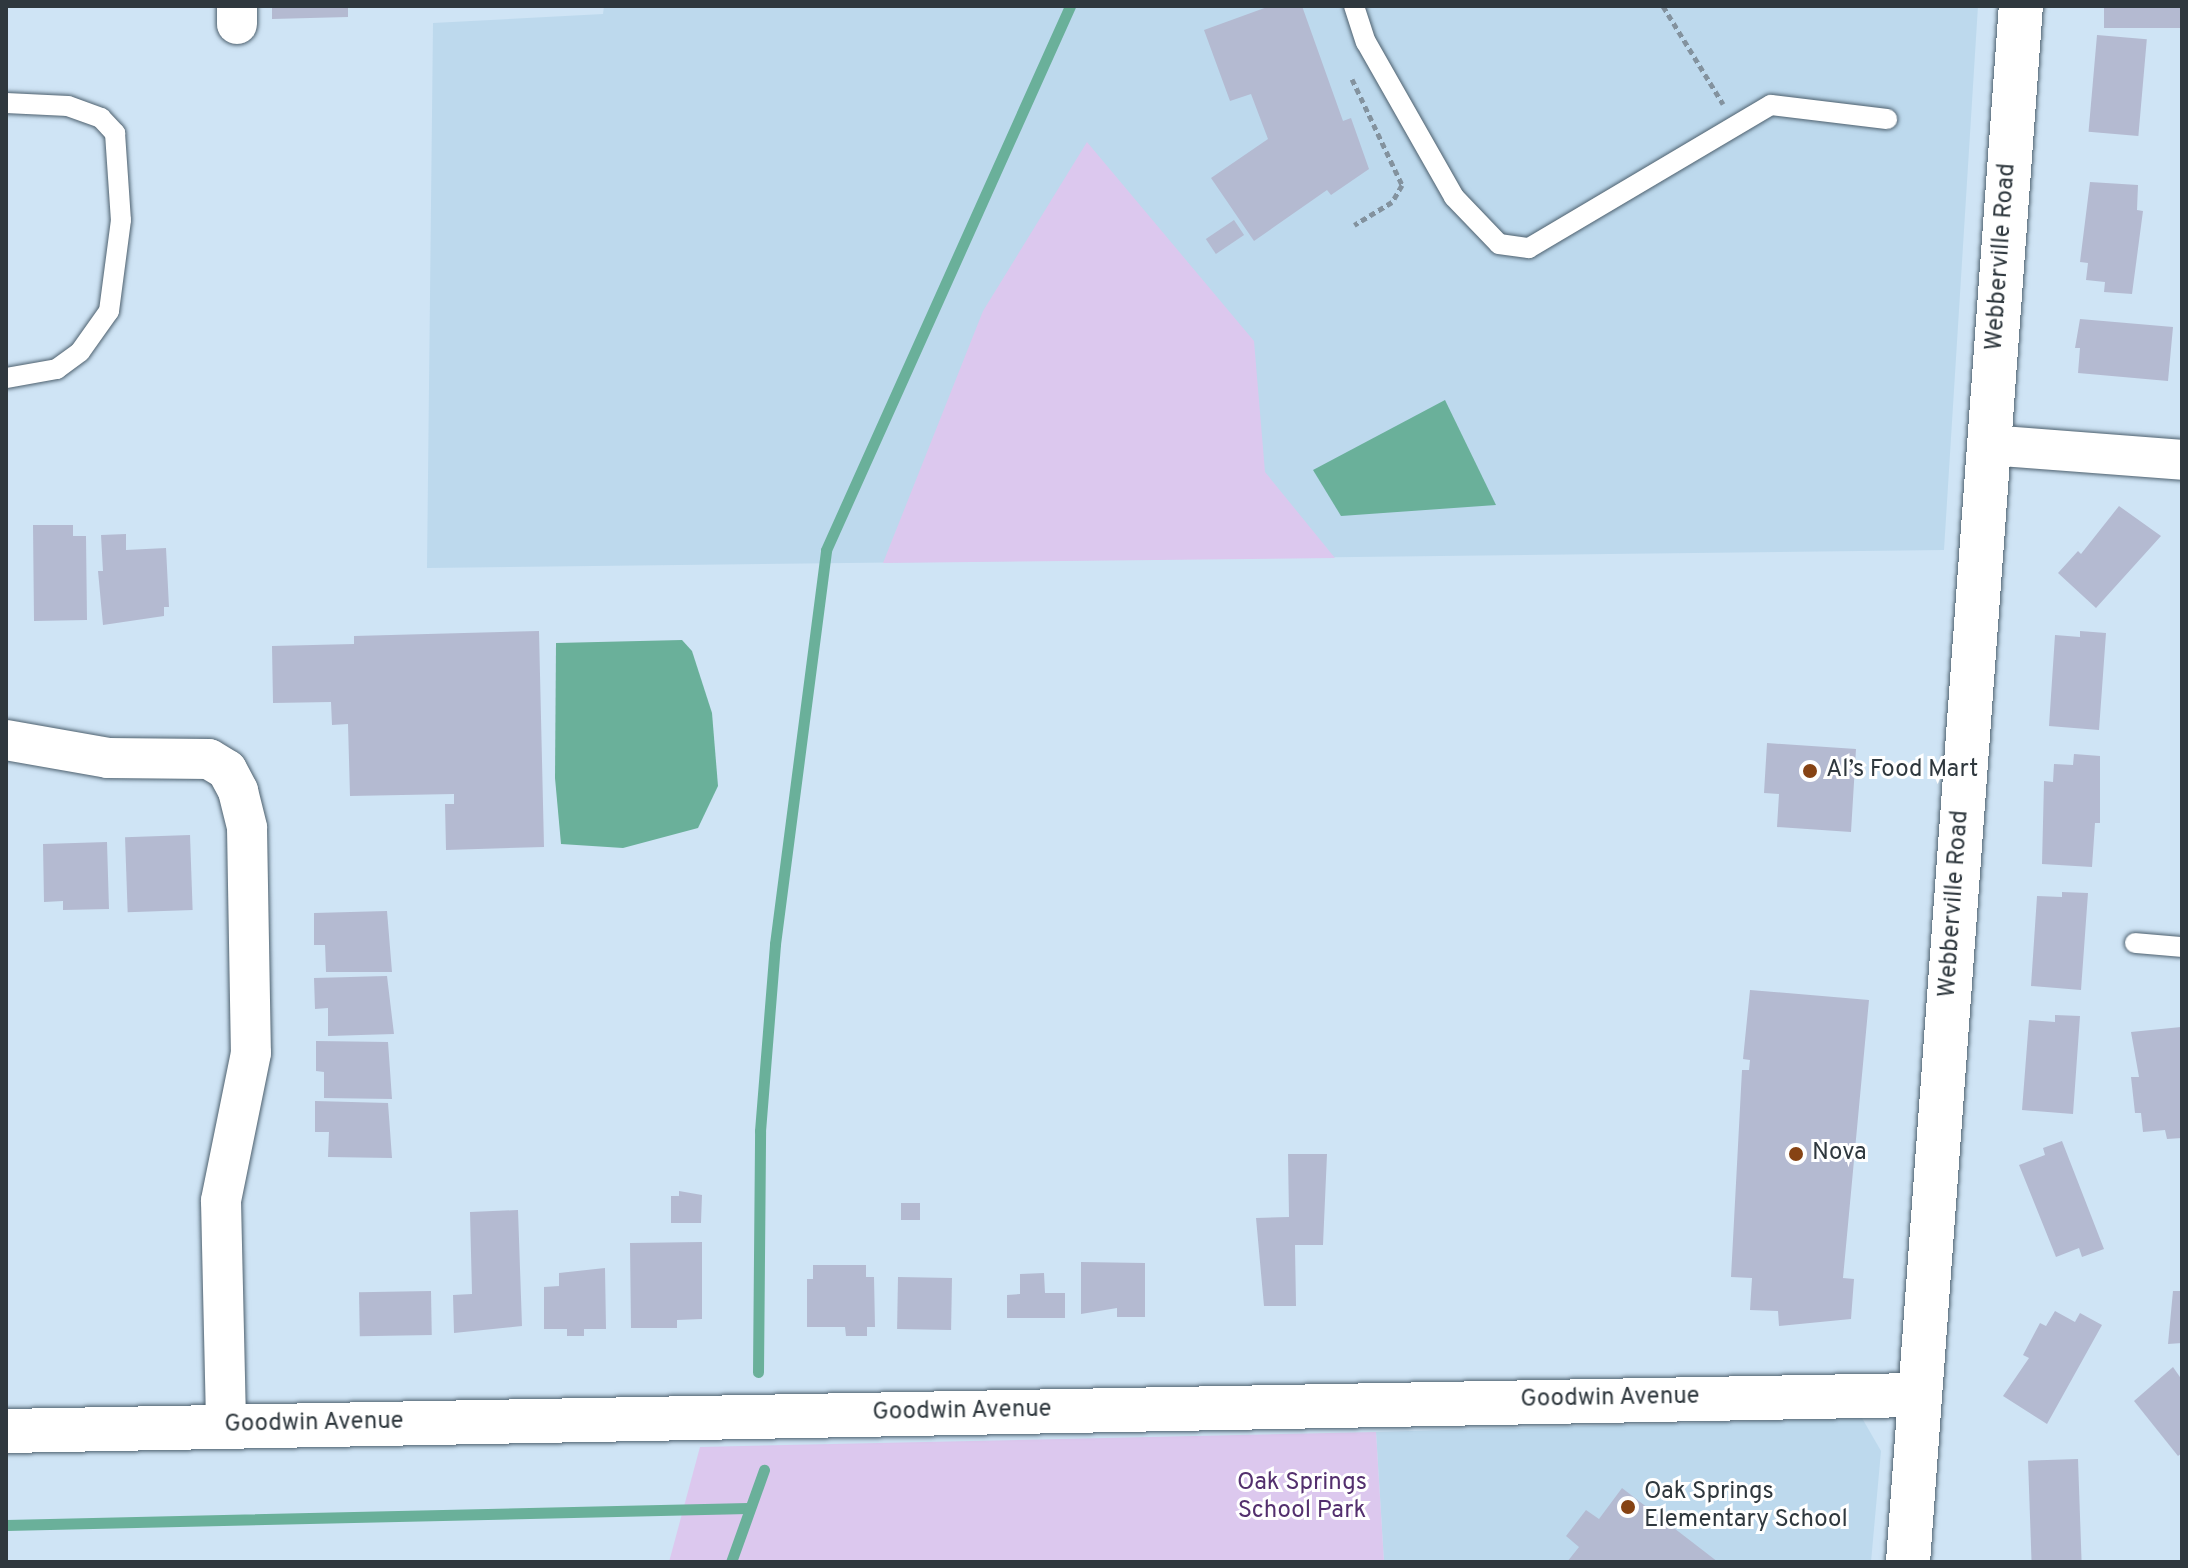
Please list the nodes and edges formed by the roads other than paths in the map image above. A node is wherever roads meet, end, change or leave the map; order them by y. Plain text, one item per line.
1 (1354, 6) edge
2 (2021, 6) edge
3 (6, 103) edge
4 (1887, 119) dead end
5 (6, 378) edge
6 (1989, 445) junction
7 (2182, 460) edge
8 (6, 740) edge
9 (2135, 943) dead end
10 (2182, 947) edge
11 (1918, 1395) junction
12 (226, 1426) junction
13 (6, 1431) edge
14 (1908, 1562) edge

1 - 4 lane
2 - 6 street, Webberville Road
3 - 5 lane
6 - 7 street
6 - 11 street, Webberville Road
8 - 12 street
9 - 10 lane
11 - 12 street, Goodwin Avenue
11 - 14 street, Webberville Road
12 - 13 street, Goodwin Avenue

